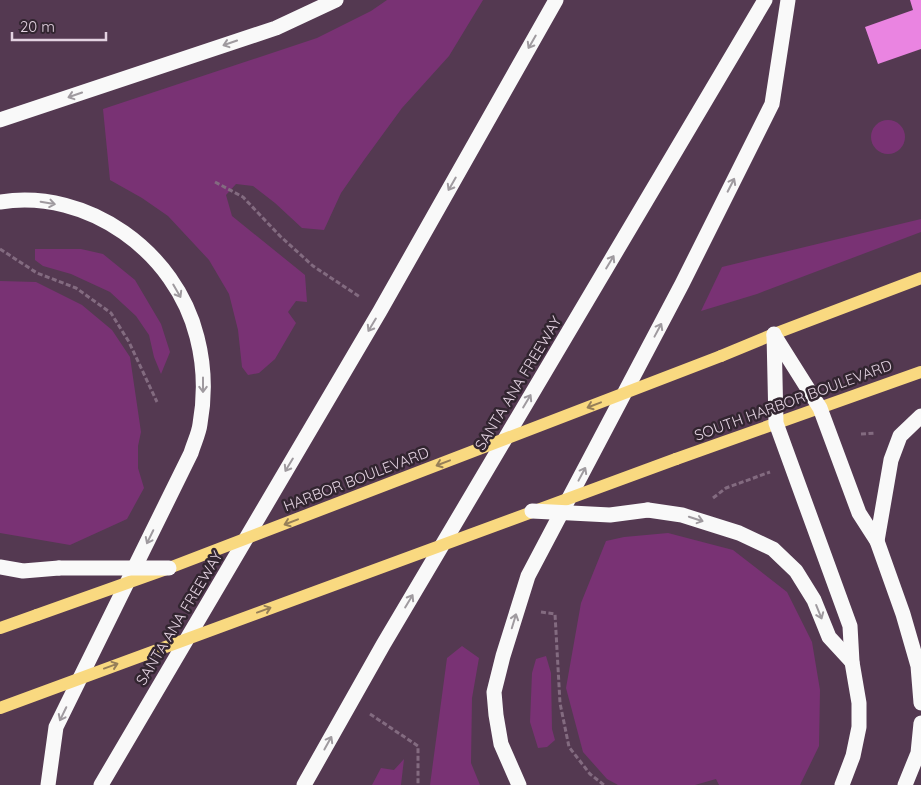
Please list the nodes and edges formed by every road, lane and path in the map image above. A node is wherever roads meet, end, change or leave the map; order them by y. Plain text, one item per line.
1 (336, 0) edge
2 (556, 0) edge
3 (765, 0) edge
4 (788, 0) edge
5 (0, 120) edge
6 (215, 182) dead end
7 (0, 202) edge
8 (0, 248) edge
9 (921, 278) edge
10 (380, 311) junction
11 (774, 334) junction
12 (921, 372) edge
13 (157, 402) dead end
14 (820, 408) junction
15 (921, 416) edge
16 (776, 423) junction
17 (881, 433) dead end
18 (861, 434) dead end
19 (775, 470) dead end
20 (713, 498) dead end
21 (532, 511) junction
22 (877, 542) junction
23 (0, 567) edge
24 (169, 568) junction
25 (518, 607) junction
26 (0, 628) edge
27 (852, 662) junction
28 (352, 701) junction
29 (921, 703) edge
30 (0, 708) edge
31 (921, 724) edge
32 (48, 785) edge
33 (101, 785) edge
34 (304, 785) edge
35 (418, 785) edge
36 (519, 785) edge
37 (604, 785) edge
38 (842, 785) edge
39 (905, 785) edge

1 -> 5 highway
2 -> 10 highway, SANTA ANA FREEWAY
28 -> 3 highway, SANTA ANA FREEWAY
25 -> 4 highway
6 - 10 path
7 -> 32 highway
8 - 13 path
9 - 11 main road
10 -> 33 highway, SANTA ANA FREEWAY
11 - 14 highway
11 - 16 highway
11 -> 24 main road, HARBOR BOULEVARD, bridge
12 - 14 main road, SOUTH HARBOR BOULEVARD
14 - 16 main road, SOUTH HARBOR BOULEVARD
14 - 22 highway
15 - 22 highway
16 - 21 main road, SOUTH HARBOR BOULEVARD, bridge
16 - 27 highway
17 - 18 path
19 - 20 path
21 -> 27 highway, bridge
30 -> 21 main road, bridge
22 - 29 highway
23 - 24 highway, bridge
24 - 26 main road, HARBOR BOULEVARD, bridge
36 -> 25 highway
25 - 37 path
27 - 38 highway
34 -> 28 highway, SANTA ANA FREEWAY
28 - 35 path
31 - 39 highway

